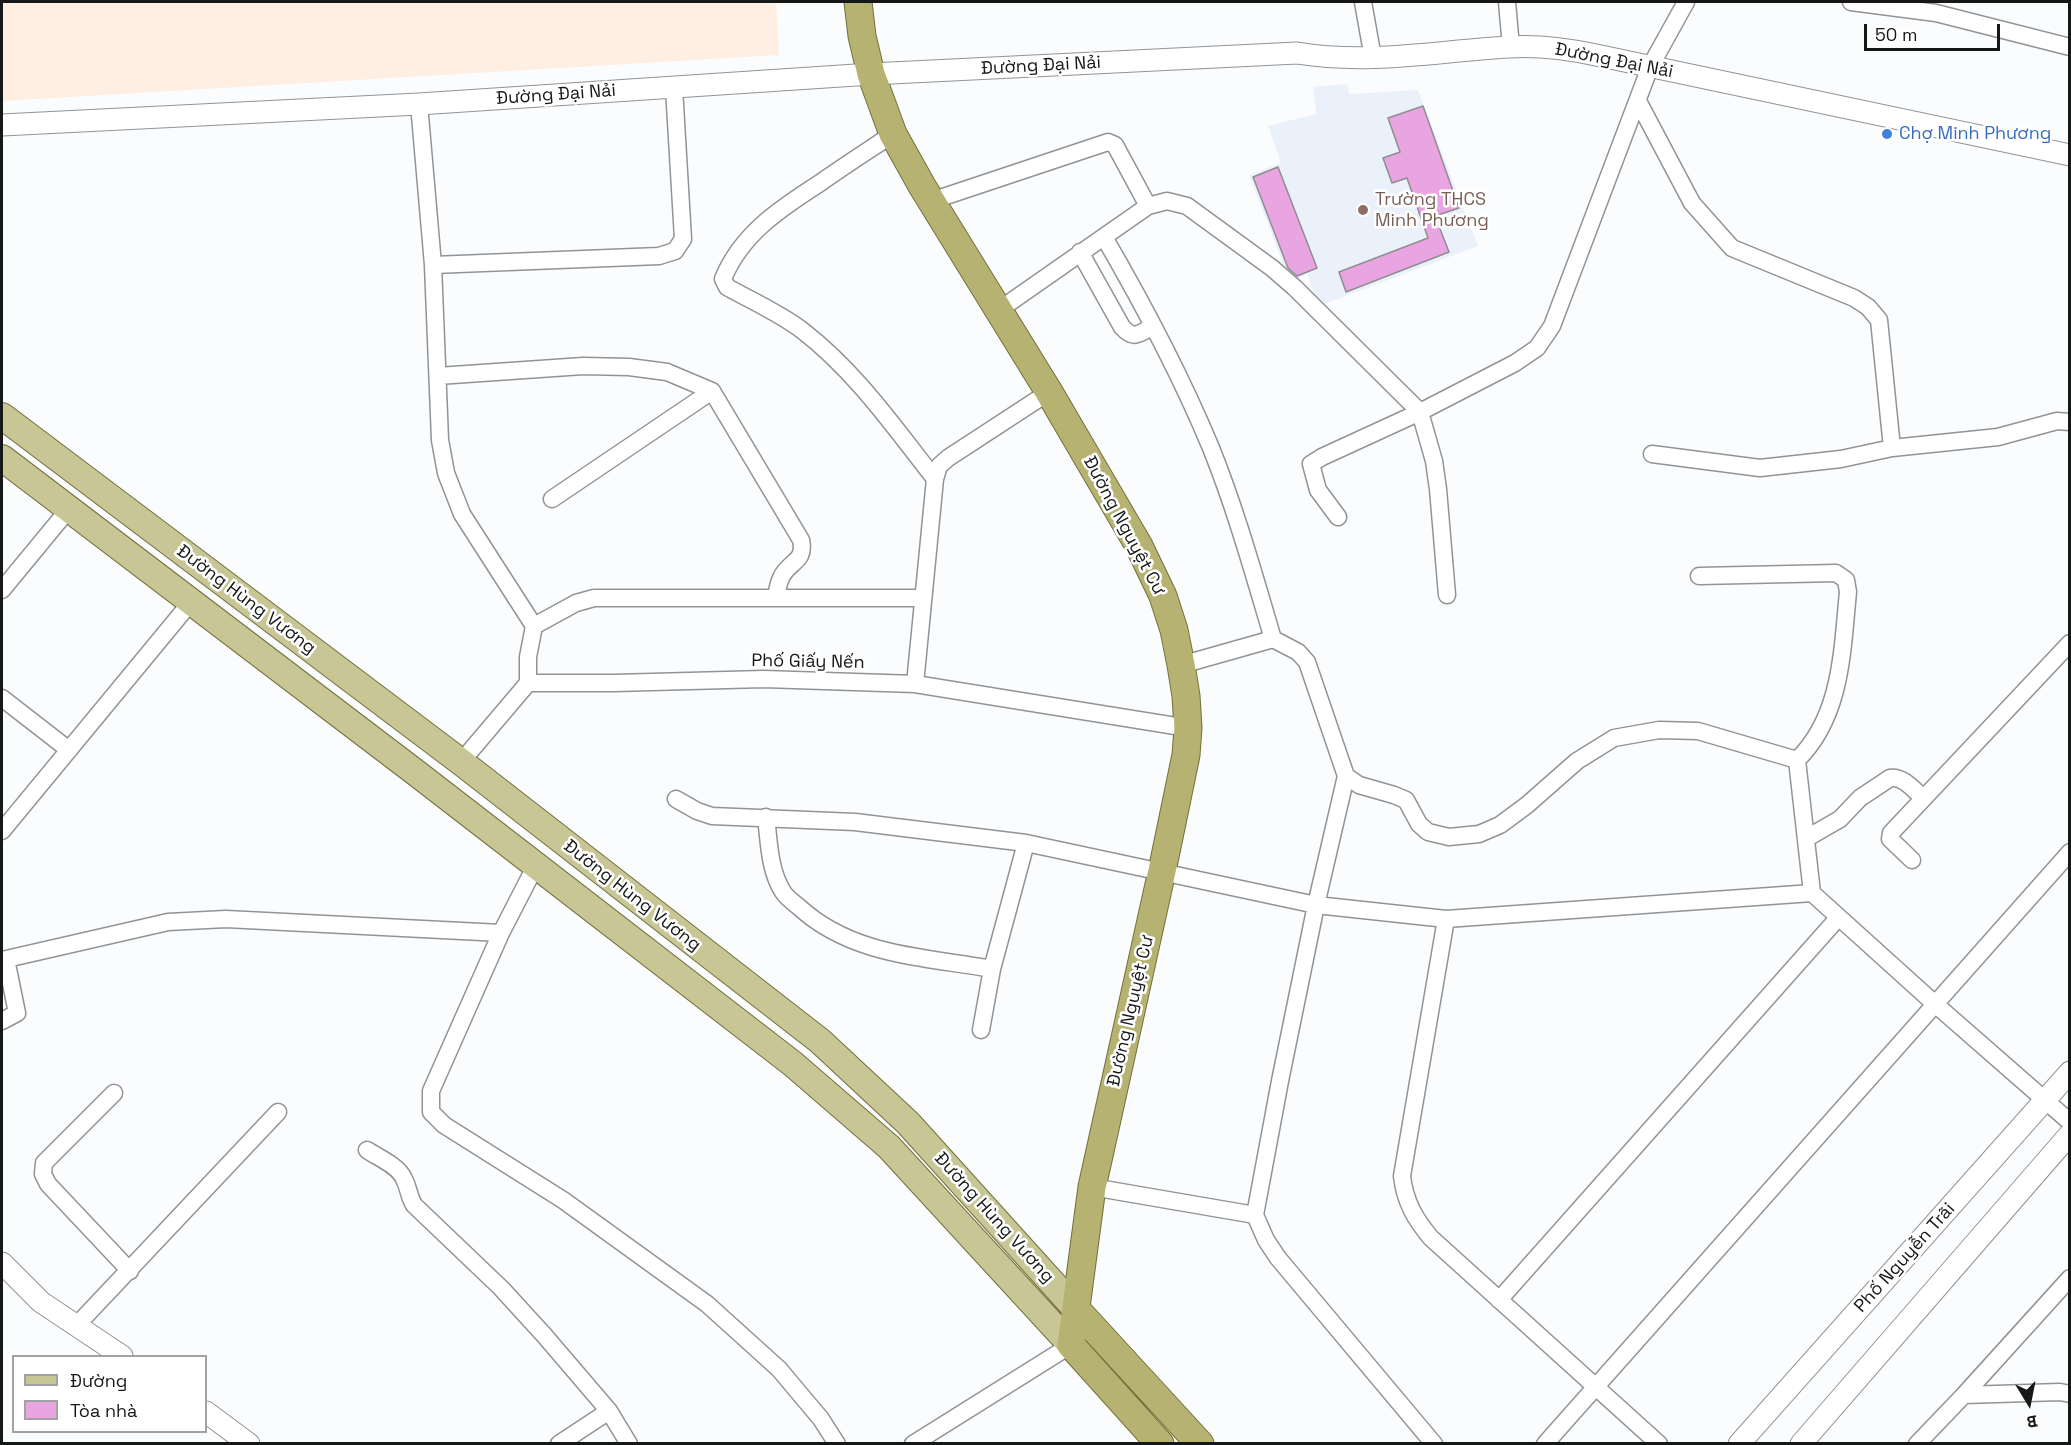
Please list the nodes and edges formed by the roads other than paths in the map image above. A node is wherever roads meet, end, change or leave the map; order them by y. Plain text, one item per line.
1 (858, 2) edge
2 (1363, 2) edge
3 (1507, 2) edge
4 (1686, 2) edge
5 (1851, 2) edge
6 (1511, 47) junction
7 (2070, 47) edge
8 (1373, 58) junction
9 (1650, 67) junction
10 (872, 74) junction
11 (674, 88) junction
12 (1638, 100) junction
13 (419, 104) junction
14 (2, 125) edge
15 (894, 134) junction
16 (2070, 155) edge
17 (931, 201) junction
18 (1148, 206) junction
19 (1104, 237) junction
20 (1080, 252) junction
21 (433, 266) junction
22 (999, 310) junction
23 (1152, 327) junction
24 (438, 376) junction
25 (712, 391) junction
26 (1049, 392) junction
27 (1420, 412) junction
28 (2, 417) edge
29 (2070, 422) edge
30 (1892, 448) junction
31 (1652, 454) dead end
32 (2, 458) edge
33 (935, 479) junction
34 (552, 499) dead end
35 (68, 510) junction
36 (1338, 517) dead end
37 (1699, 576) dead end
38 (2, 591) edge
39 (1447, 595) dead end
40 (776, 598) junction
41 (923, 598) junction
42 (191, 602) junction
43 (534, 626) junction
44 (1273, 639) junction
45 (2070, 643) edge
46 (1181, 665) junction
47 (528, 683) junction
48 (915, 684) junction
49 (2, 698) edge
50 (1188, 728) junction
51 (437, 745) junction
52 (69, 750) junction
53 (1797, 760) junction
54 (461, 762) junction
55 (415, 772) junction
56 (1346, 776) junction
57 (1923, 798) junction
58 (676, 799) dead end
59 (766, 816) junction
60 (2, 831) edge
61 (1807, 838) junction
62 (1026, 843) junction
63 (2070, 852) edge
64 (1912, 860) dead end
65 (536, 865) junction
66 (1162, 872) junction
67 (1812, 893) junction
68 (1316, 905) junction
69 (1838, 918) junction
70 (1446, 920) junction
71 (501, 933) junction
72 (4, 959) edge
73 (992, 969) junction
74 (1935, 1004) junction
75 (2, 1021) edge
76 (981, 1030) dead end
77 (2070, 1072) edge
78 (114, 1093) dead end
79 (2044, 1101) junction
80 (278, 1112) dead end
81 (2070, 1122) edge
82 (2070, 1134) edge
83 (367, 1150) dead end
84 (1092, 1187) junction
85 (1255, 1215) junction
86 (2, 1263) edge
87 (130, 1271) junction
88 (2070, 1278) edge
89 (1499, 1299) junction
90 (1076, 1309) junction
91 (76, 1326) junction
92 (1071, 1345) junction
93 (120, 1355) edge
94 (1596, 1385) junction
95 (2070, 1394) edge
96 (1964, 1395) junction
97 (609, 1411) junction
98 (207, 1413) edge
99 (249, 1443) edge
100 (559, 1443) edge
101 (629, 1443) edge
102 (837, 1443) edge
103 (913, 1443) edge
104 (1160, 1443) edge
105 (1200, 1443) edge
106 (1434, 1443) edge
107 (1545, 1443) edge
108 (1659, 1443) edge
109 (1739, 1443) edge
110 (1801, 1443) edge
111 (1917, 1443) edge

1 - 10 highway, Đường Nguyệt Cư
2 - 8 street
3 - 6 street
4 - 9 street
5 - 7 street
6 - 8 street, Đường Đại Nải
6 - 9 street, Đường Đại Nải
8 - 10 street, Đường Đại Nải
9 - 12 street
9 - 16 street, Đường Đại Nải
10 - 11 street, Đường Đại Nải
10 - 15 highway, Đường Nguyệt Cư
11 - 13 street, Đường Đại Nải
11 - 21 street
12 - 27 street
12 - 30 street
13 - 14 street, Đường Đại Nải
13 - 21 street
15 - 17 highway, Đường Nguyệt Cư
15 - 33 street
17 - 18 street
17 - 22 highway, Đường Nguyệt Cư
18 - 19 street
18 - 27 street
19 - 20 street
19 - 23 street
20 - 22 street
20 - 23 street
21 - 24 street
22 - 26 highway, Đường Nguyệt Cư
23 - 44 street
24 - 25 street
24 - 43 street
25 - 34 street
25 - 40 street
26 - 33 street
26 - 46 highway, Đường Nguyệt Cư
27 - 36 street
27 - 39 street
28 - 51 main road, Đường Hùng Vương
29 - 30 street
30 - 31 street
32 - 35 main road, Đường Hùng Vương
33 - 41 street
35 - 38 street
35 - 42 main road, Đường Hùng Vương
37 - 53 street
40 - 41 street
40 - 43 street
41 - 48 street
42 - 52 street
42 - 55 main road, Đường Hùng Vương
43 - 47 street
44 - 46 street
44 - 56 street
45 - 57 street
46 - 50 highway, Đường Nguyệt Cư
47 - 48 street, Phố Giấy Nến
47 - 54 street
48 - 50 street, Phố Giấy Nến
49 - 52 street
50 - 66 highway, Đường Nguyệt Cư
51 - 54 main road, Đường Hùng Vương
51 - 55 main road
52 - 60 street
53 - 56 street
53 - 61 street
54 - 90 main road, Đường Hùng Vương
55 - 65 main road, Đường Hùng Vương
56 - 68 street
57 - 61 street
57 - 64 street
58 - 59 street
59 - 62 street
59 - 73 street
61 - 67 street
62 - 66 street
62 - 73 street
63 - 74 street
65 - 71 street
65 - 92 main road, Đường Hùng Vương
66 - 68 street
66 - 84 highway, Đường Nguyệt Cư
67 - 69 street
67 - 70 street
68 - 70 street
68 - 85 street
69 - 74 street
69 - 89 street
70 - 89 street
71 - 72 street
71 - 102 street
72 - 75 street
73 - 76 street
74 - 79 street
74 - 94 street
77 - 79 street, Phố Nguyễn Trãi
78 - 87 street
79 - 81 street
79 - 109 street, Phố Nguyễn Trãi
80 - 87 street
82 - 110 street
83 - 97 street
84 - 85 street
84 - 90 highway, Đường Nguyệt Cư
85 - 106 street
86 - 91 street
87 - 91 street
88 - 96 street
89 - 94 street
90 - 92 highway, Đường Nguyệt Cư
90 - 105 highway, Đường Hùng Vương
91 - 93 street
92 - 103 street
92 - 104 highway, Đường Hùng Vương
94 - 107 street
94 - 108 street
95 - 96 street
96 - 111 street
97 - 100 street
97 - 101 street
98 - 99 street

